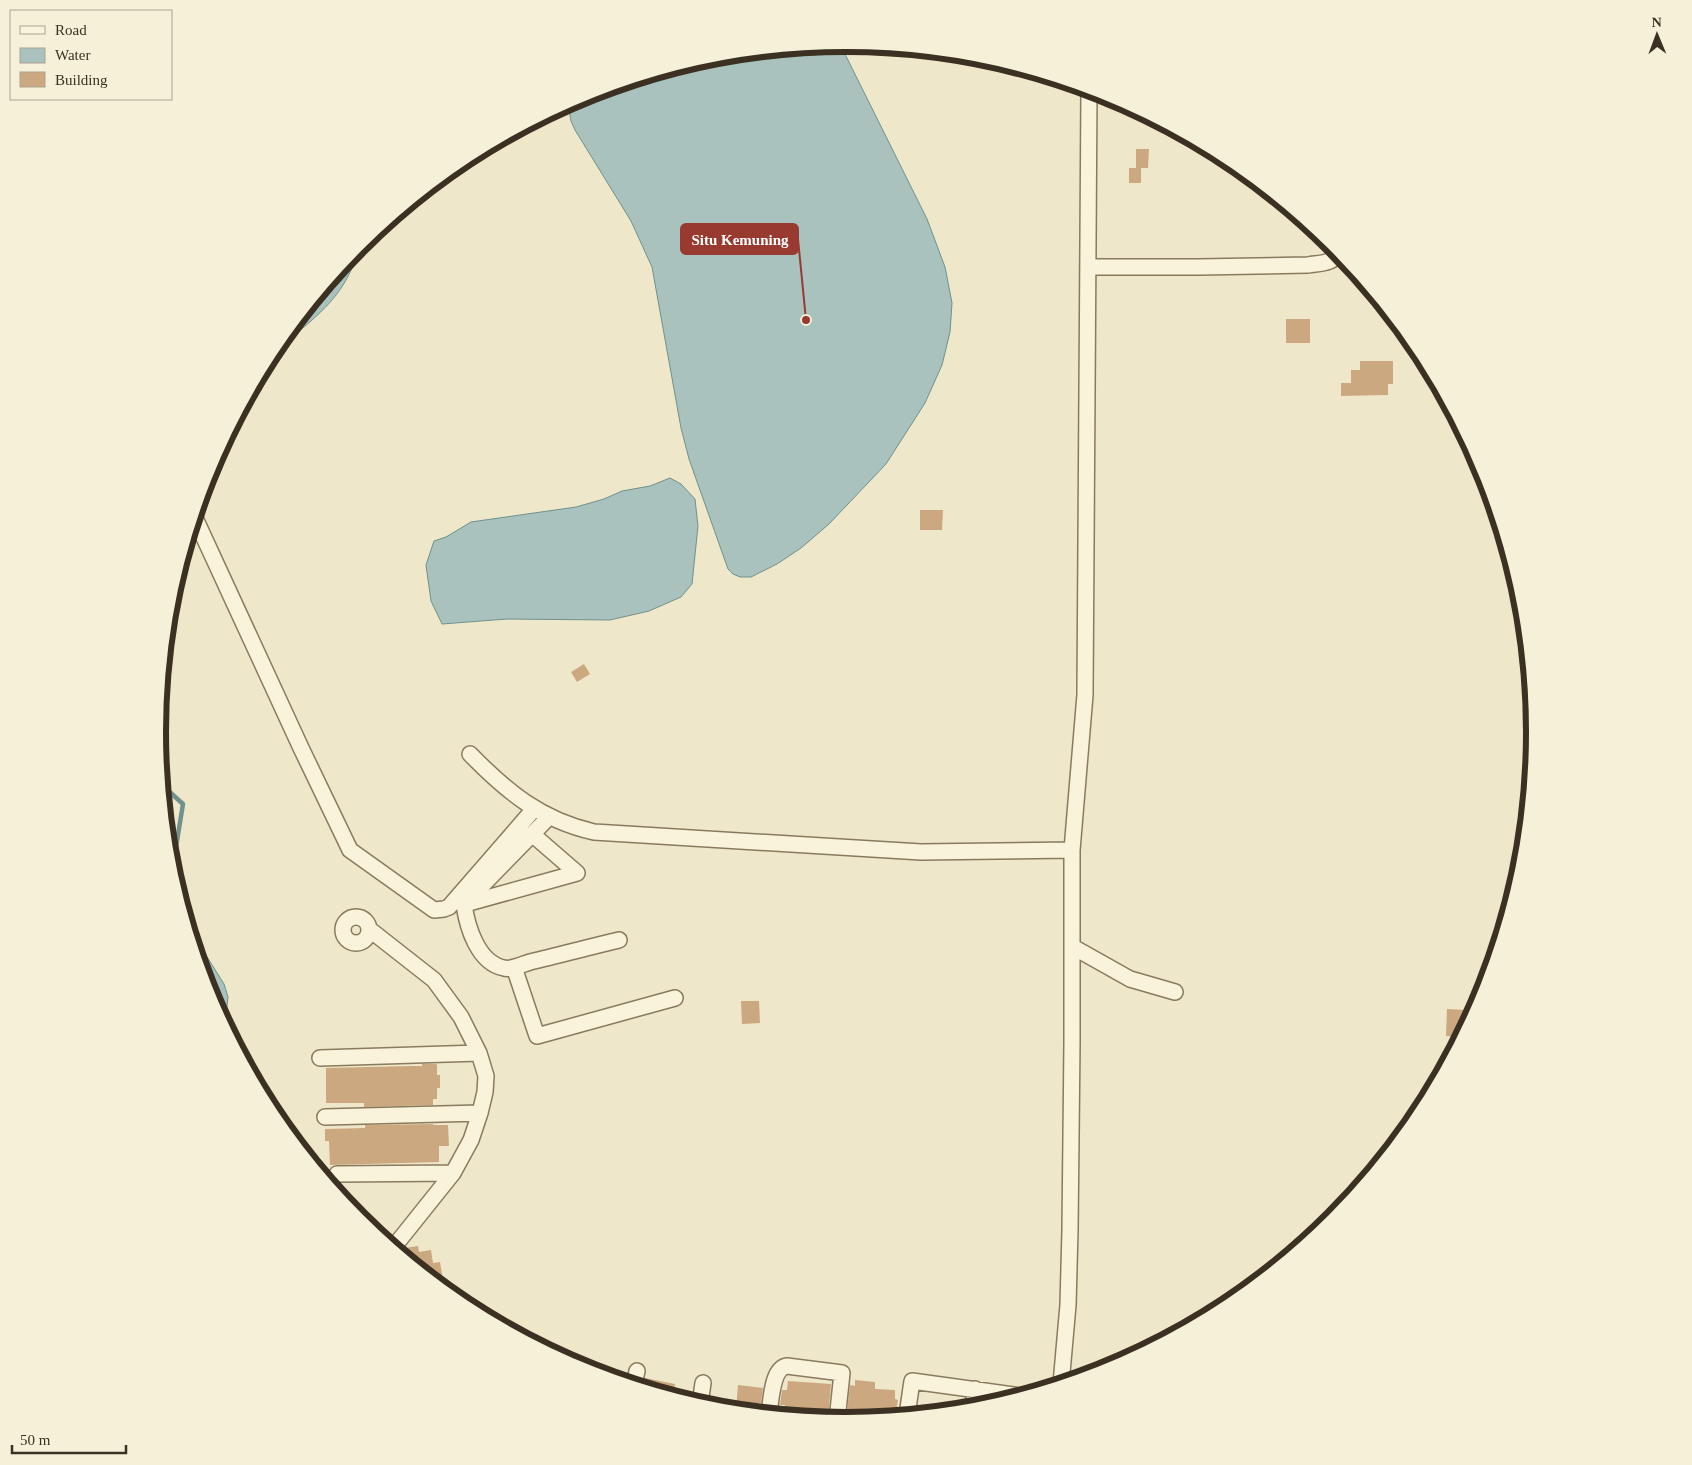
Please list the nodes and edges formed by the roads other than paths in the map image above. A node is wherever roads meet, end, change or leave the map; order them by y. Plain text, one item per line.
1 (1089, 98) edge
2 (1334, 259) edge
3 (1088, 267) junction
4 (198, 526) edge
5 (470, 754) dead end
6 (534, 809) junction
7 (549, 817) junction
8 (532, 834) junction
9 (1072, 850) junction
10 (464, 904) junction
11 (369, 929) dead end
12 (619, 940) dead end
13 (1073, 947) junction
14 (514, 966) junction
15 (1175, 992) dead end
16 (675, 998) dead end
17 (479, 1053) junction
18 (320, 1058) dead end
19 (480, 1113) junction
20 (325, 1117) dead end
21 (454, 1173) junction
22 (337, 1174) dead end
23 (397, 1243) edge
24 (1061, 1377) edge
25 (703, 1383) dead end
26 (975, 1389) junction
27 (1003, 1393) edge
28 (701, 1396) edge
29 (974, 1400) edge
30 (770, 1408) edge
31 (907, 1409) edge
32 (838, 1412) edge

1 - 3 street
2 - 3 street
3 - 9 street
4 - 6 street
5 - 6 street
6 - 7 street
7 - 8 street
7 - 9 street
8 - 10 street
8 - 10 street
9 - 13 street
10 - 14 street
11 - 17 street
12 - 14 street
13 - 15 street
13 - 24 street
14 - 16 street
17 - 18 street
17 - 19 street
19 - 20 street
19 - 21 street
21 - 22 street
21 - 23 street
25 - 28 street
26 - 27 street
26 - 29 street
26 - 31 street
30 - 32 street

